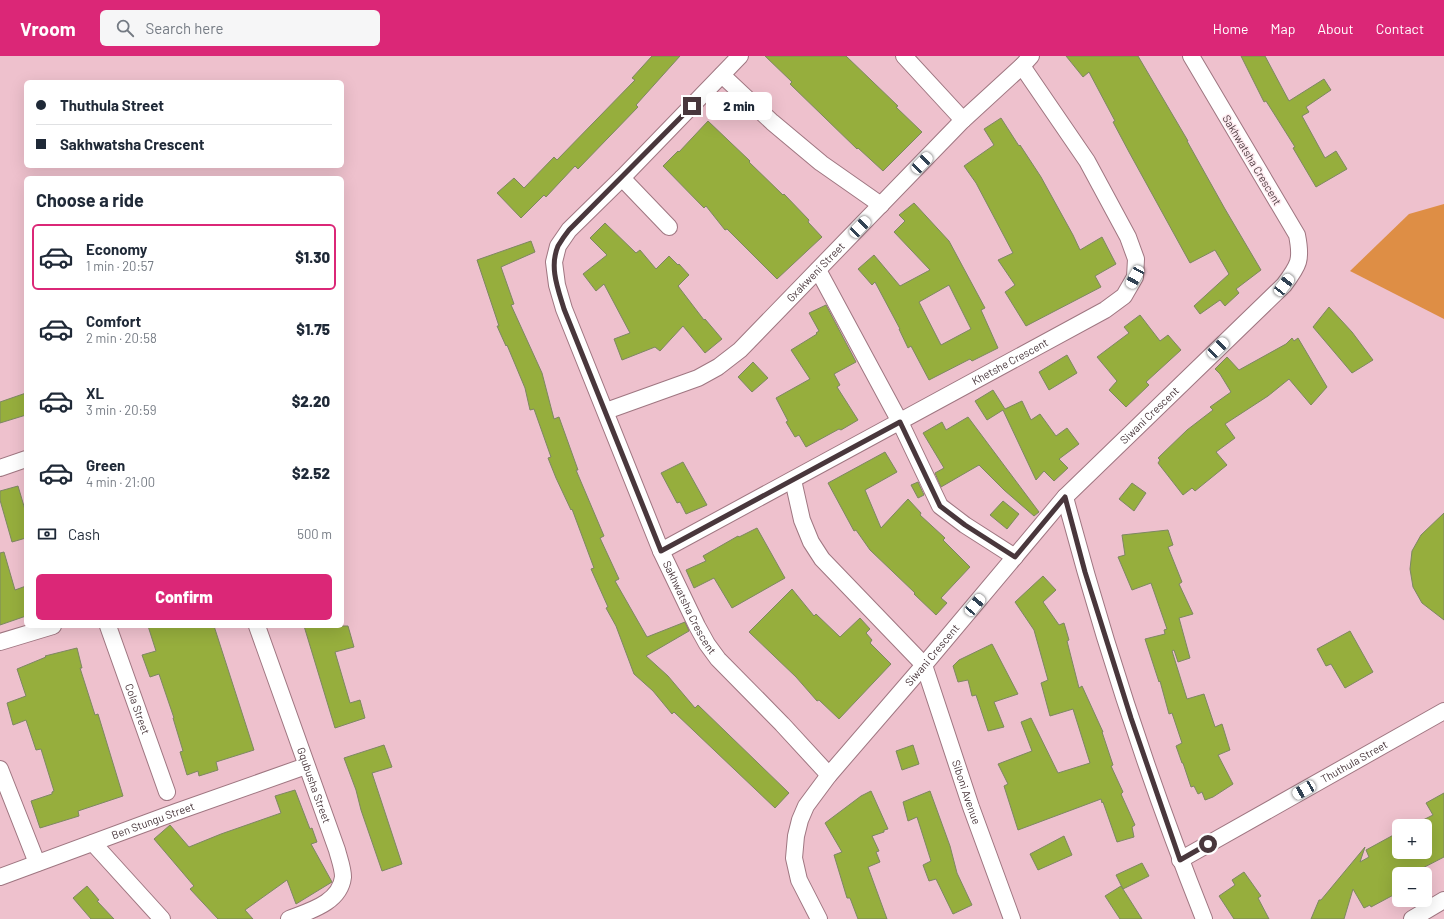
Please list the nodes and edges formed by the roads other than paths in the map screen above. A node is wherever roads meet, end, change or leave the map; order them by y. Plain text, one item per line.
1 (740, 56) edge
2 (904, 56) edge
3 (1191, 56) edge
4 (1026, 61) edge
5 (722, 75) junction
6 (964, 120) junction
7 (622, 178) junction
8 (881, 205) junction
9 (669, 227) dead end
10 (1297, 268) joint
11 (818, 270) junction
12 (606, 411) junction
13 (900, 422) junction
14 (24, 460) edge
15 (0, 468) edge
16 (793, 480) junction
17 (1065, 497) junction
18 (661, 551) junction
19 (1015, 557) junction
20 (46, 628) edge
21 (109, 628) edge
22 (258, 628) edge
23 (0, 642) edge
24 (924, 665) junction
25 (1444, 711) edge
26 (306, 766) junction
27 (0, 769) edge
28 (829, 775) junction
29 (167, 792) dead end
30 (93, 843) junction
31 (1180, 860) junction
32 (37, 863) junction
33 (0, 877) edge
34 (1444, 900) edge
35 (162, 919) edge
36 (289, 919) edge
37 (819, 919) edge
38 (1012, 919) edge
39 (1204, 919) edge
40 (1412, 919) edge

1 - 5 street, Sakhwatsha Crescent
2 - 6 street
3 - 10 street, Sakhwatsha Crescent
4 - 6 street, Gxakweni Street
4 - 13 street, Khetshe Crescent
5 - 7 street, Sakhwatsha Crescent
5 - 8 street
6 - 8 street, Gxakweni Street
7 - 9 street
7 - 12 street, Sakhwatsha Crescent
8 - 11 street, Gxakweni Street
10 - 17 street, Siwani Crescent
11 - 12 street, Gxakweni Street
11 - 13 street
12 - 18 street, Sakhwatsha Crescent
13 - 16 street, Khetshe Crescent
13 - 19 street
14 - 15 street
16 - 18 street, Khetshe Crescent
16 - 24 street
17 - 19 street, Siwani Crescent
17 - 31 street
18 - 28 street, Sakhwatsha Crescent
19 - 24 street, Siwani Crescent
20 - 23 street
21 - 29 street, Cola Street
22 - 26 street, Gqubusha Street
24 - 28 street, Siwani Crescent
24 - 38 street, Siboni Avenue
25 - 31 street, Thuthula Street
26 - 30 street, Ben Stungu Street
26 - 36 street, Gqubusha Street
27 - 32 street
28 - 37 street, Siwani Crescent
30 - 32 street, Ben Stungu Street
30 - 35 street
31 - 39 street
32 - 33 street, Ben Stungu Street
34 - 40 street

